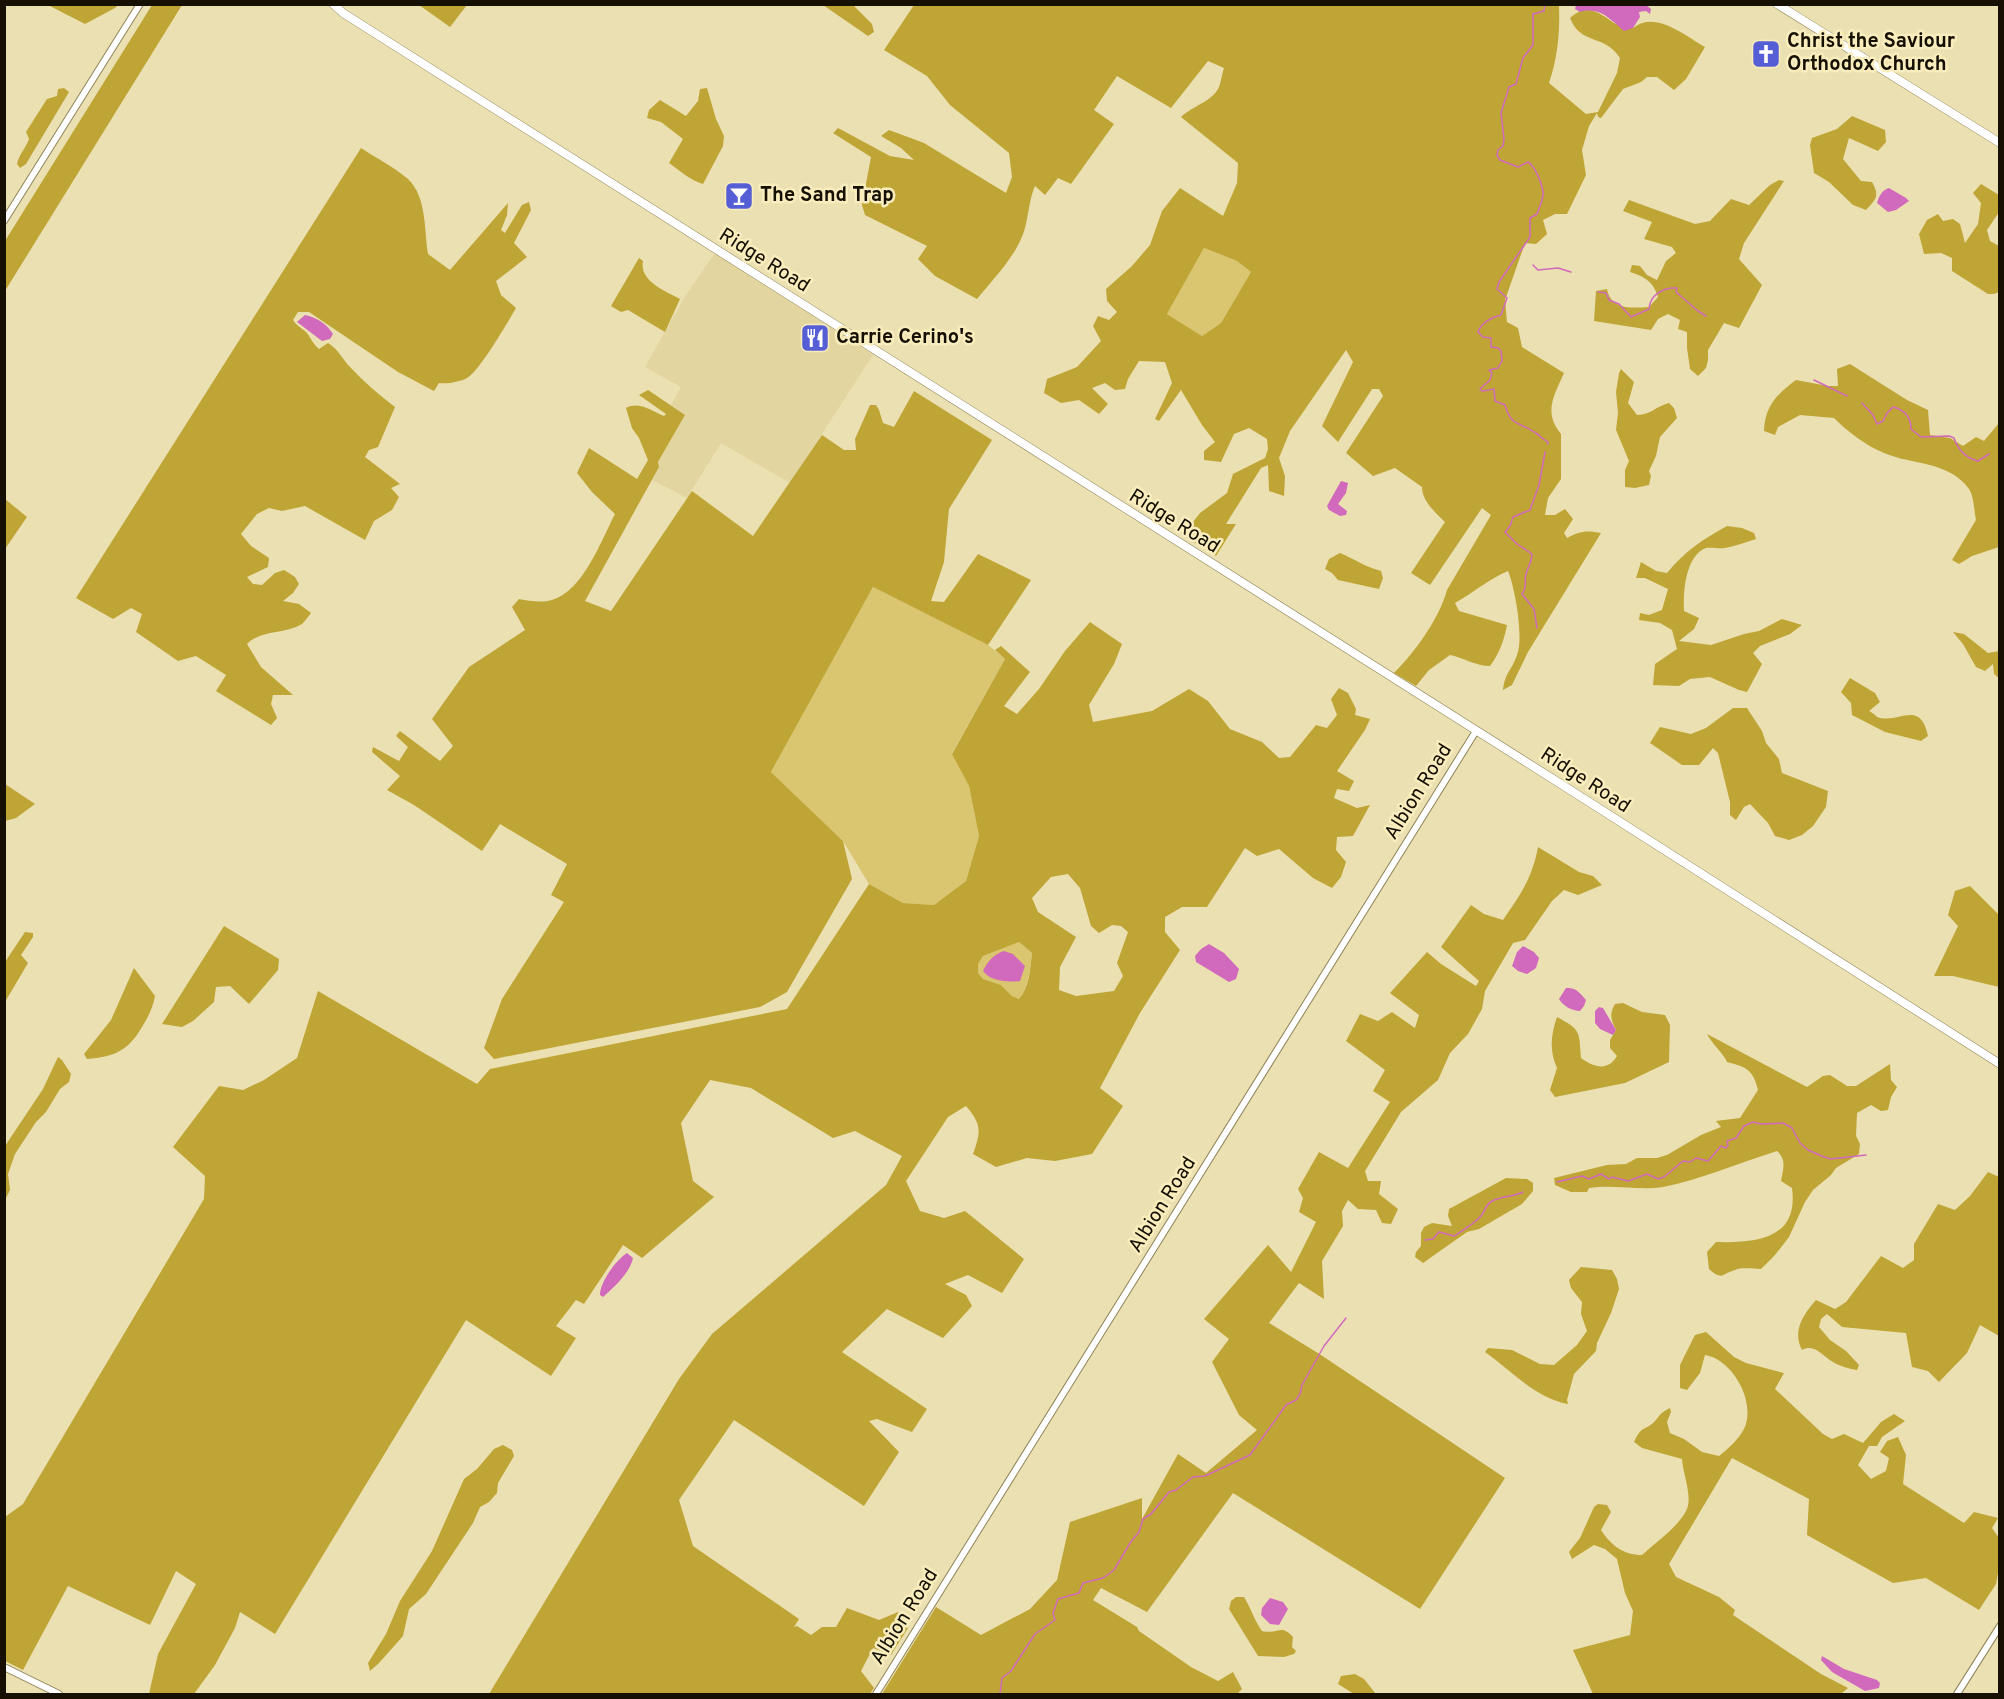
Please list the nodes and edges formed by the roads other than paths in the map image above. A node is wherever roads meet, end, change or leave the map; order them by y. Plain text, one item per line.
1 (140, 4) edge
2 (333, 4) edge
3 (1777, 4) edge
4 (2000, 143) edge
5 (4, 221) edge
6 (1476, 731) junction
7 (2000, 1064) edge
8 (2000, 1626) edge
9 (4, 1667) edge
10 (59, 1695) edge
11 (876, 1695) edge
12 (1957, 1695) edge

1 - 5 street
2 - 6 main road, Ridge Road
3 - 4 main road
6 - 7 main road, Ridge Road
6 - 11 street, Albion Road
8 - 12 street
9 - 10 street

